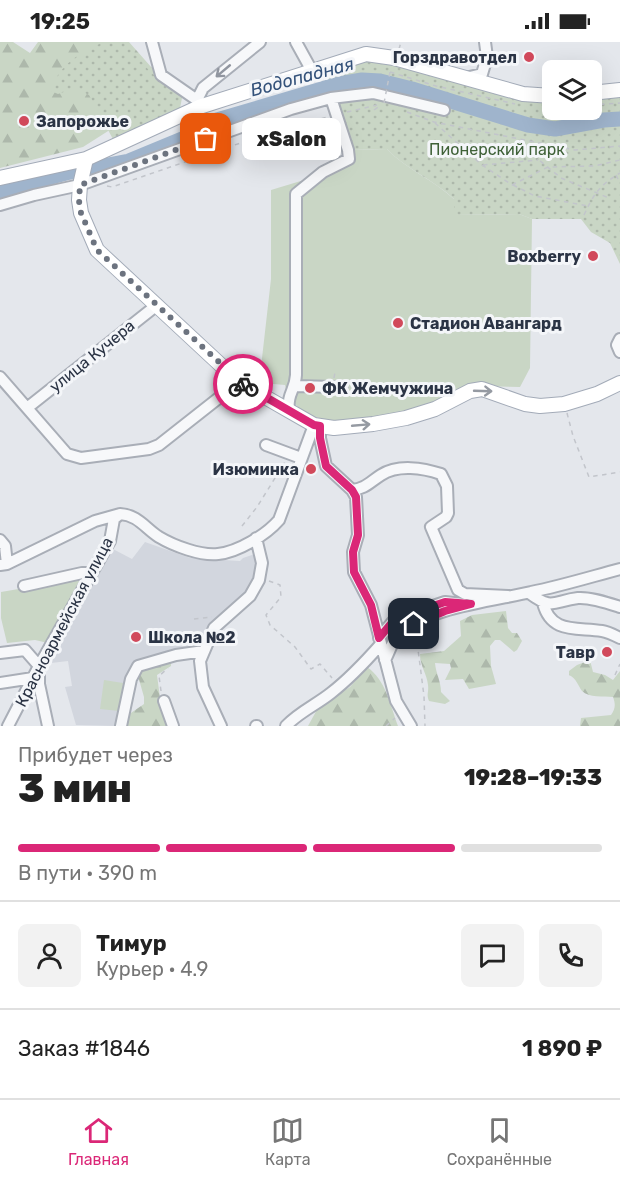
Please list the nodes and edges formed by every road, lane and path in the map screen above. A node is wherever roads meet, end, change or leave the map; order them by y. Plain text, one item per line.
1 (152, 42) edge
2 (260, 42) edge
3 (296, 42) edge
4 (401, 42) edge
5 (485, 42) edge
6 (365, 48) edge
7 (399, 50) dead end
8 (312, 71) junction
9 (465, 78) junction
10 (620, 88) edge
11 (602, 90) edge
12 (542, 93) edge
13 (542, 94) edge
14 (331, 98) junction
15 (620, 103) edge
16 (198, 104) junction
17 (515, 104) dead end
18 (602, 104) edge
19 (291, 108) junction
20 (374, 110) dead end
21 (444, 110) dead end
22 (404, 111) dead end
23 (434, 122) junction
24 (543, 144) junction
25 (620, 146) edge
26 (86, 159) junction
27 (539, 160) junction
28 (620, 160) edge
29 (482, 165) junction
30 (548, 167) junction
31 (620, 172) edge
32 (616, 175) junction
33 (0, 178) edge
34 (620, 183) edge
35 (80, 185) junction
36 (100, 185) dead end
37 (512, 185) junction
38 (595, 192) junction
39 (609, 198) dead end
40 (0, 205) edge
41 (588, 206) junction
42 (584, 214) dead end
43 (157, 305) junction
44 (620, 339) edge
45 (620, 352) edge
46 (0, 377) edge
47 (239, 382) junction
48 (620, 383) edge
49 (295, 386) junction
50 (334, 387) joint
51 (373, 391) dead end
52 (564, 404) junction
53 (27, 408) junction
54 (289, 411) junction
55 (322, 429) junction
56 (266, 446) dead end
57 (297, 456) junction
58 (620, 472) edge
59 (352, 490) junction
60 (120, 514) junction
61 (242, 526) dead end
62 (256, 538) junction
63 (0, 540) edge
64 (4, 564) edge
65 (620, 569) edge
66 (92, 573) junction
67 (260, 580) junction
68 (24, 586) dead end
69 (530, 593) junction
70 (508, 596) junction
71 (543, 603) junction
72 (471, 604) junction
73 (620, 607) edge
74 (228, 615) junction
75 (194, 619) dead end
76 (414, 624) junction
77 (620, 638) edge
78 (380, 641) junction
79 (204, 651) junction
80 (0, 653) edge
81 (385, 660) junction
82 (620, 664) edge
83 (39, 666) junction
84 (173, 666) dead end
85 (615, 675) dead end
86 (33, 678) junction
87 (0, 683) edge
88 (339, 686) junction
89 (164, 701) joint
90 (16, 712) junction
91 (403, 713) junction
92 (289, 724) edge
93 (8, 726) edge
94 (18, 726) edge
95 (48, 726) edge
96 (121, 726) edge
97 (172, 726) edge
98 (221, 726) edge
99 (386, 726) edge
100 (411, 726) edge
101 (425, 726) edge

1 - 16 street
2 -> 16 street
3 - 8 street
4 - 7 path
5 - 9 street
6 - 8 main road
6 - 9 main road
8 - 16 main road
9 - 12 main road
9 - 13 main road
10 - 11 main road
14 - 19 street
14 - 21 street
14 - 49 street
15 - 18 path
16 - 26 main road
17 - 20 path, bridge
19 - 35 street
19 - 36 path
22 - 23 path
23 - 24 path
23 - 29 path
24 - 25 path
24 - 27 path
26 - 33 main road
26 - 35 main road
27 - 29 path
27 - 30 path
28 - 30 path
29 - 37 path
30 - 37 path
30 - 38 path
31 - 32 path
32 - 34 path
32 - 38 path
35 - 40 street
35 - 43 main road
37 - 41 path
38 - 39 path
38 - 41 path
41 - 42 path
43 - 47 main road
43 - 53 street, улица Кучера
44 - 45 street
46 - 53 street
47 - 53 street
47 - 54 main road
48 - 52 main road
49 - 50 street
49 - 54 street
50 - 51 path
55 -> 52 main road
52 - 58 path
54 - 55 main road
55 - 57 street
55 - 59 street
56 - 57 street
57 - 61 path
57 - 62 street
59 - 70 street
59 - 78 street
60 - 62 street
60 - 64 street
60 - 66 street, Красноармейская улица
62 - 67 street
63 - 64 street
65 - 69 street
66 - 68 street
66 - 83 street, Красноармейская улица
67 - 74 street
67 - 88 path
69 - 70 street
69 - 71 street
70 - 72 street
71 - 73 street
71 - 77 street
72 - 76 street
72 - 78 street
74 - 75 path
74 - 79 street
76 - 81 street
76 - 101 path
78 - 81 street
78 - 88 street
79 - 96 street
79 - 98 street
80 - 83 street
81 - 91 street
82 - 85 path
83 - 86 street, Красноармейская улица
83 - 95 street
84 - 89 path
86 - 87 street
86 - 90 street, Красноармейская улица
88 - 92 street
89 - 97 street
90 - 93 street, Красноармейская улица
90 - 94 street
91 - 99 path
91 - 100 street

